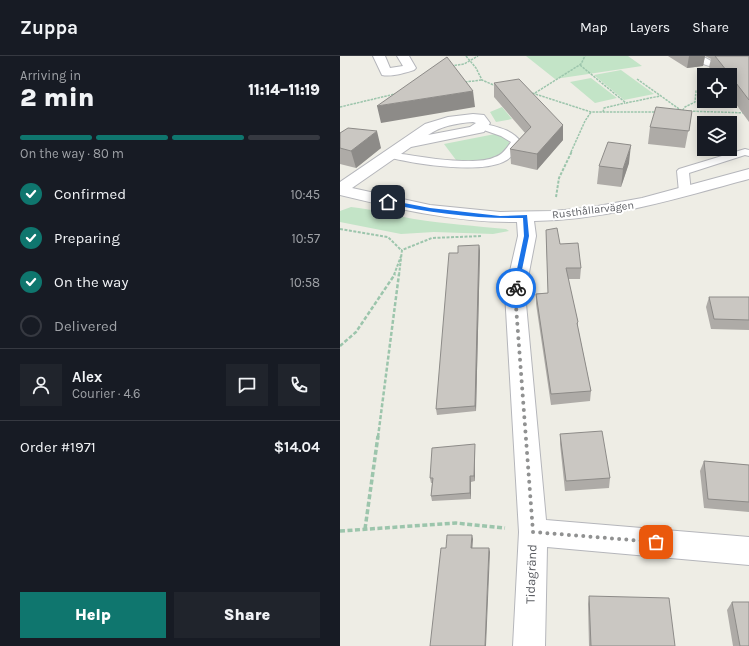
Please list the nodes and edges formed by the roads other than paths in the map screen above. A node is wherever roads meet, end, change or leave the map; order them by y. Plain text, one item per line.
1 (379, 56) edge
2 (403, 56) edge
3 (696, 56) edge
4 (744, 56) edge
5 (482, 126) joint
6 (749, 153) edge
7 (391, 155) junction
8 (749, 174) edge
9 (340, 189) edge
10 (685, 192) junction
11 (525, 216) junction
12 (533, 532) junction
13 (749, 550) edge
14 (529, 646) edge

1 - 2 street
3 - 4 lane
5 - 7 street, Rusthållarvägen
5 - 7 lane
6 - 10 lane
7 - 9 street, Rusthållarvägen
8 - 10 street, Rusthållarvägen
9 - 11 street, Rusthållarvägen
10 - 11 street, Rusthållarvägen
11 - 12 street, Tidagränd
12 - 13 street
12 - 14 street, Tidagränd

